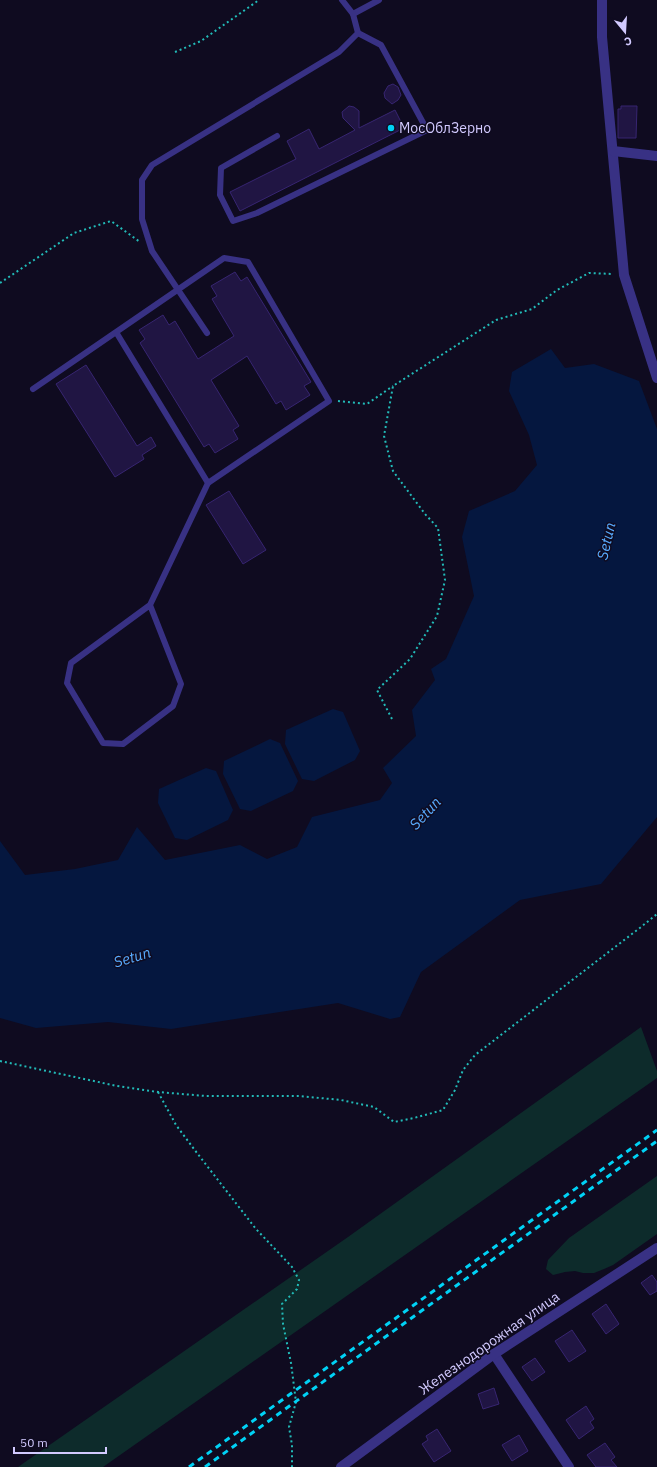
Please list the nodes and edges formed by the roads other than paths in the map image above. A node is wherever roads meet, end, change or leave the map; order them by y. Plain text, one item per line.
1 (342, 0) edge
2 (379, 0) edge
3 (602, 0) edge
4 (353, 14) junction
5 (358, 33) junction
6 (277, 136) dead end
7 (613, 151) junction
8 (657, 156) edge
9 (179, 289) junction
10 (116, 332) junction
11 (207, 333) dead end
12 (657, 378) edge
13 (33, 389) dead end
14 (208, 483) junction
15 (150, 605) junction
16 (657, 1248) edge
17 (494, 1354) junction
18 (341, 1467) edge
19 (569, 1467) edge

1 - 4 lane
2 - 4 lane
3 - 7 street
4 - 5 lane
5 - 6 lane
5 - 9 lane
7 - 8 street
7 - 12 street
9 - 10 lane
9 - 11 lane
9 - 14 lane
10 - 13 lane
10 - 14 lane
14 - 15 lane
15 - 15 lane
16 - 17 street, Железнодорожная улица
17 - 18 street, Железнодорожная улица
17 - 19 street

